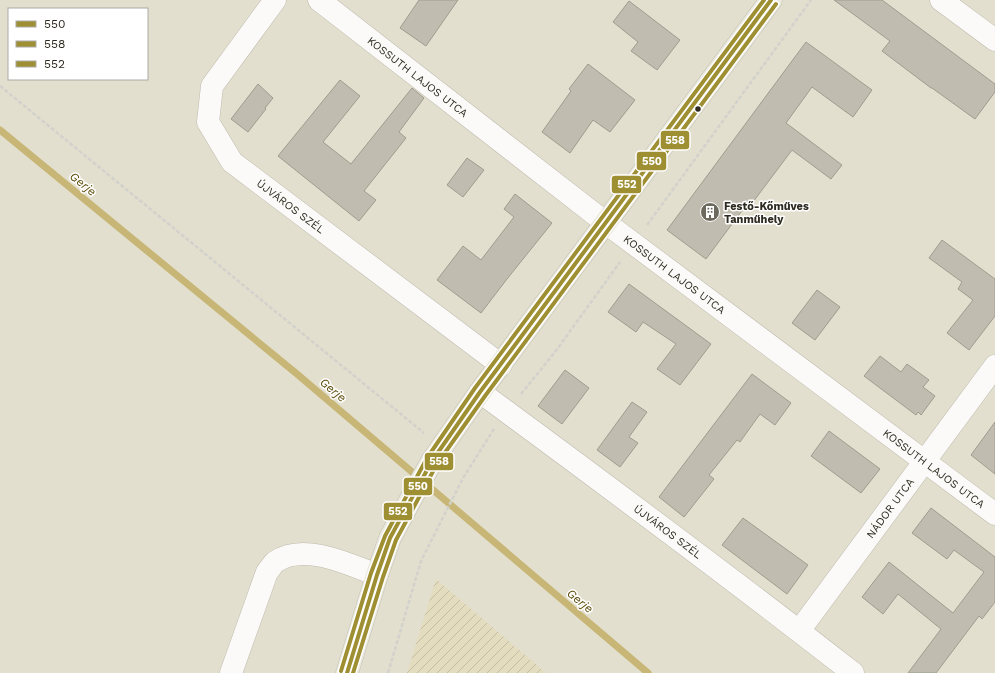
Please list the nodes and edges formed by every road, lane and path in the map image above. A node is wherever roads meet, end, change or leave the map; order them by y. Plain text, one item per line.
1 (275, 0) edge
2 (319, 0) edge
3 (771, 0) edge
4 (941, 0) edge
5 (995, 40) edge
6 (0, 86) edge
7 (606, 223) junction
8 (501, 365) junction
9 (995, 366) edge
10 (480, 392) junction
11 (437, 454) junction
12 (924, 461) junction
13 (463, 478) dead end
14 (995, 514) edge
15 (377, 575) junction
16 (799, 631) junction
17 (231, 673) edge
18 (347, 673) edge
19 (388, 673) edge
20 (853, 673) edge

1 - 8 street, ÚJVÁROS SZÉL
2 - 7 street, KOSSUTH LAJOS UTCA
3 - 7 main road
4 - 5 street
6 - 11 path
7 - 8 main road
7 - 12 street, KOSSUTH LAJOS UTCA
8 - 10 main road
9 - 12 street, NÁDOR UTCA
10 - 11 main road
10 - 16 street, ÚJVÁROS SZÉL
11 - 15 main road
12 - 14 street, KOSSUTH LAJOS UTCA
12 - 16 street, NÁDOR UTCA
13 - 19 path
15 - 17 street
15 - 18 main road
16 - 20 street, ÚJVÁROS SZÉL

